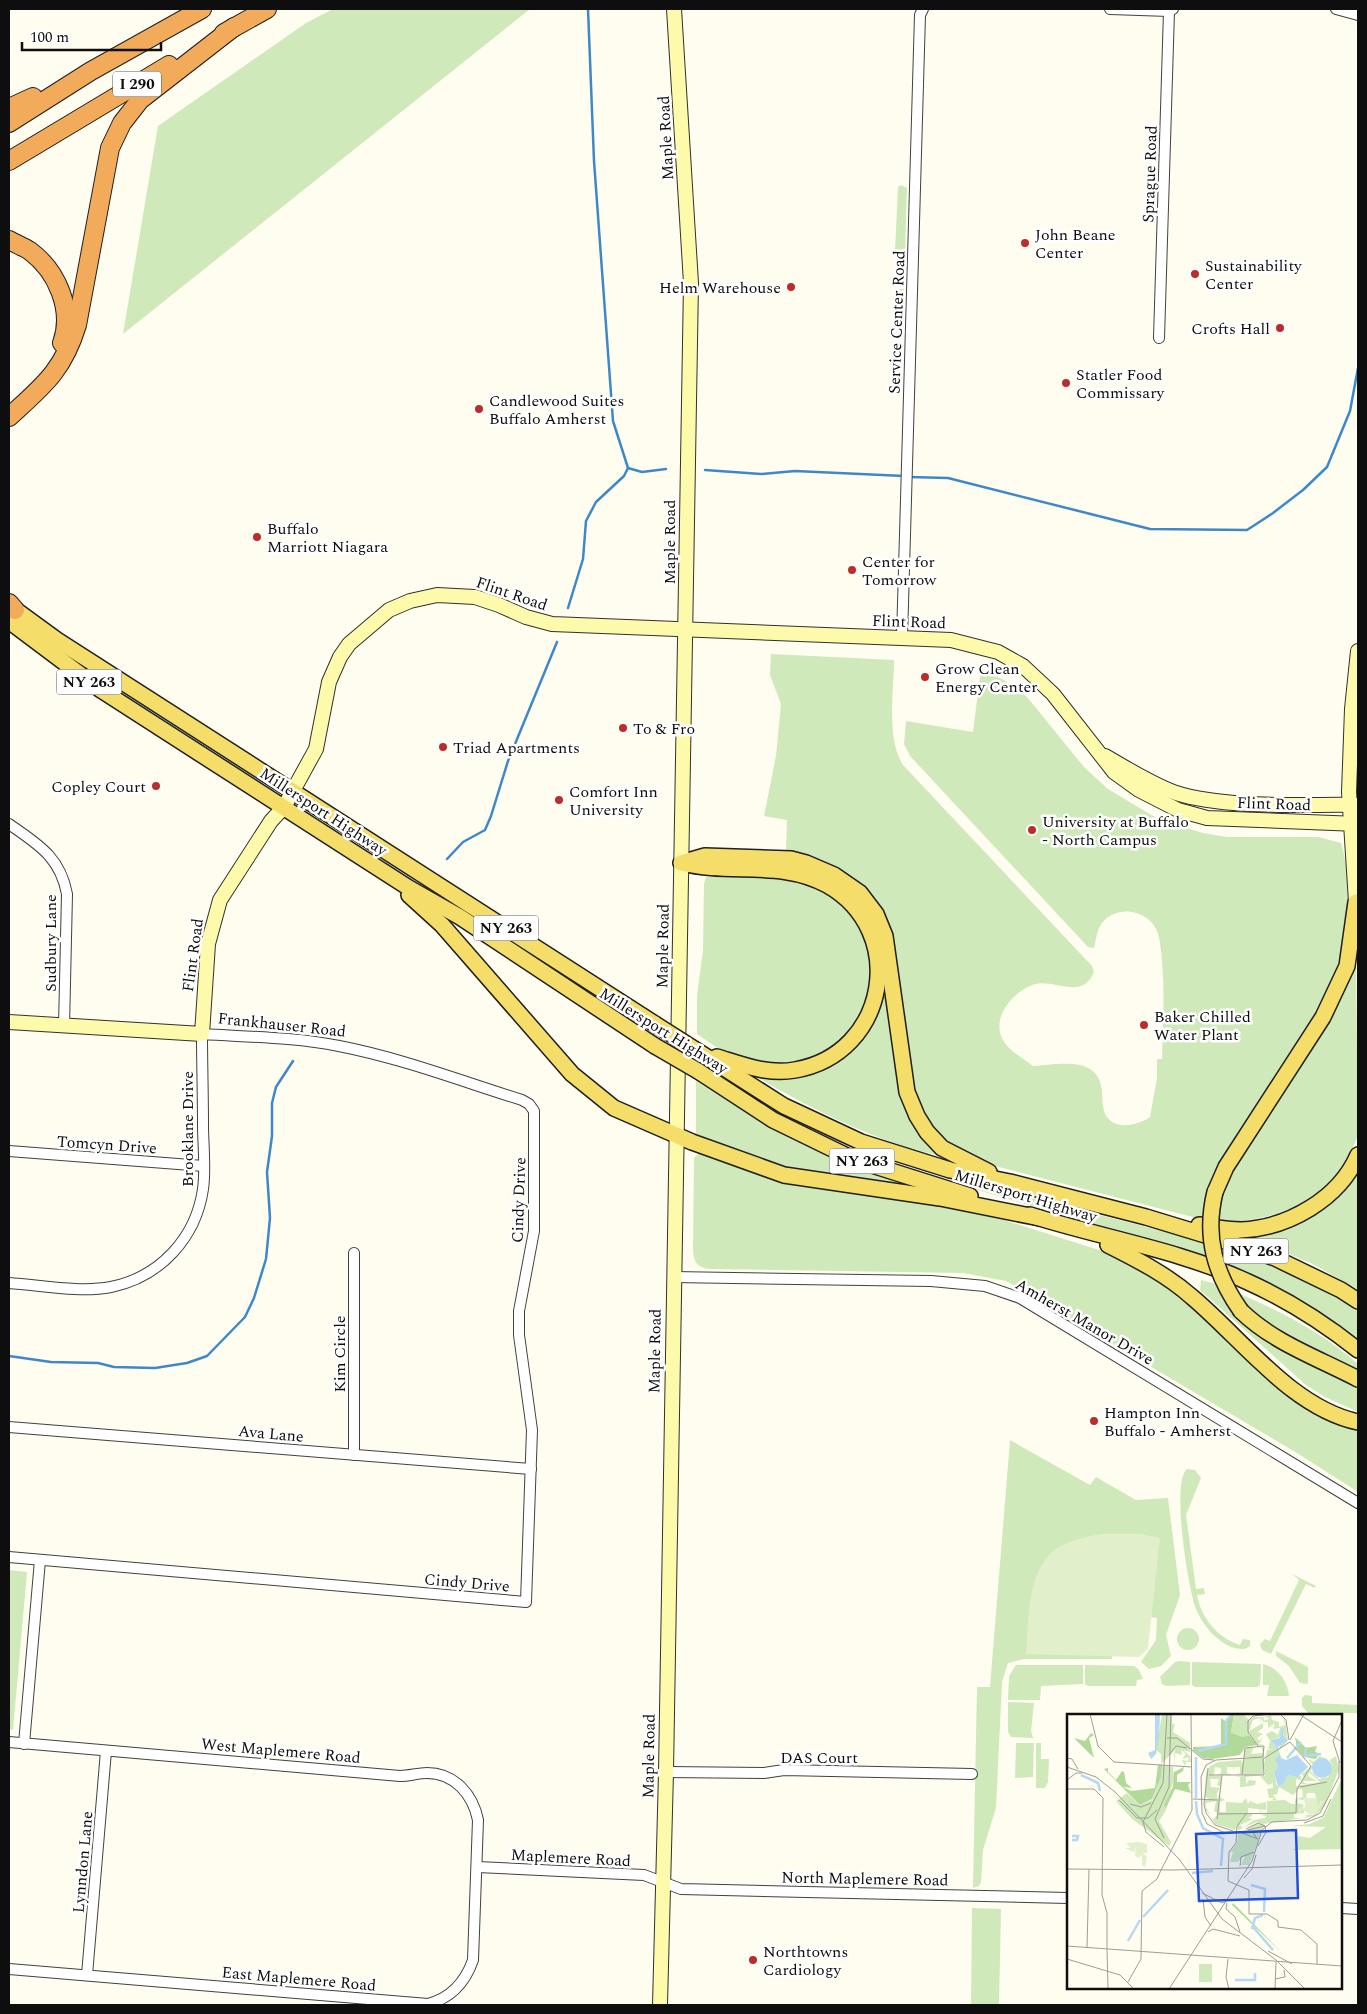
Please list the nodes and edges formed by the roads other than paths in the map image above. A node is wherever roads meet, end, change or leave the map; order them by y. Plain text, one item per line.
1 (202, 9) edge
2 (267, 9) edge
3 (674, 9) edge
4 (924, 9) edge
5 (1110, 9) edge
6 (1336, 9) edge
7 (1171, 10) edge
8 (1358, 15) edge
9 (234, 27) junction
10 (91, 71) junction
11 (9, 108) edge
12 (9, 123) edge
13 (9, 161) edge
14 (9, 240) edge
15 (1159, 338) dead end
16 (9, 406) edge
17 (9, 417) edge
18 (10, 610) edge
19 (686, 630) junction
20 (902, 638) junction
21 (1358, 651) edge
22 (1352, 709) junction
23 (1358, 732) edge
24 (1092, 746) junction
25 (293, 792) junction
26 (284, 807) junction
27 (1355, 815) edge
28 (9, 824) edge
29 (681, 863) junction
30 (384, 871) junction
31 (1356, 902) junction
32 (1358, 920) edge
33 (9, 1022) edge
34 (64, 1027) junction
35 (202, 1034) junction
36 (699, 1052) junction
37 (535, 1117) joint
38 (675, 1135) junction
39 (9, 1152) edge
40 (1358, 1155) edge
41 (204, 1166) junction
42 (1010, 1182) junction
43 (1146, 1217) junction
44 (1040, 1218) junction
45 (1078, 1230) junction
46 (354, 1253) dead end
47 (673, 1276) junction
48 (9, 1283) edge
49 (1358, 1301) edge
50 (1358, 1350) edge
51 (1358, 1378) edge
52 (1358, 1422) edge
53 (9, 1427) edge
54 (354, 1455) junction
55 (531, 1469) junction
56 (1358, 1503) edge
57 (9, 1558) edge
58 (40, 1560) junction
59 (9, 1742) edge
60 (24, 1744) junction
61 (106, 1751) junction
62 (666, 1772) junction
63 (972, 1774) dead end
64 (477, 1867) junction
65 (662, 1882) junction
66 (1067, 1898) edge
67 (1342, 1908) edge
68 (1358, 1908) edge
69 (9, 1969) edge
70 (87, 1976) junction
71 (660, 2005) edge

1 - 10 highway, I 290
2 - 9 highway, I 290
3 - 19 main road, Maple Road
4 - 20 street, Service Center Road
5 - 7 street
6 - 8 street
7 - 15 street, Sprague Road
9 - 13 highway, I 290
9 - 17 highway
10 - 11 highway
10 - 12 highway, I 290
14 - 16 highway
18 - 25 main road, Millersport Highway / NY 263
18 - 26 main road, Millersport Highway / NY 263
19 - 20 main road, Flint Road
19 - 25 main road, Flint Road
19 - 29 main road, Maple Road
20 - 24 main road, Flint Road
21 - 22 main road
22 - 23 main road
22 - 27 main road
24 - 27 main road, Flint Road
24 - 27 main road, Flint Road
25 - 26 main road, Flint Road
25 - 36 main road, Millersport Highway / NY 263, bridge
26 - 30 main road, Millersport Highway / NY 263
26 - 35 main road, Flint Road
27 - 31 main road
28 - 34 street, Sudbury Lane
29 - 36 main road
29 - 38 main road, Maple Road
29 - 42 main road
30 - 38 main road
30 - 44 main road, Millersport Highway / NY 263, bridge
31 - 32 main road
31 - 51 main road, bridge
33 - 34 main road, Frankhauser Road
34 - 35 main road, Frankhauser Road
35 - 37 street, Frankhauser Road
35 - 41 street, Brooklane Drive
36 - 42 main road, Millersport Highway / NY 263
37 - 55 street, Cindy Drive
38 - 44 main road
38 - 47 main road, Maple Road
39 - 41 street, Tomcyn Drive
40 - 43 main road
41 - 48 street, Brooklane Drive
42 - 43 main road, Millersport Highway / NY 263
43 - 49 main road, Millersport Highway / NY 263
44 - 45 main road, Millersport Highway / NY 263
45 - 50 main road, Millersport Highway / NY 263
45 - 52 main road
46 - 54 street, Kim Circle
47 - 56 street, Amherst Manor Drive
47 - 62 main road, Maple Road
53 - 54 street, Ava Lane
54 - 55 street, Ava Lane
55 - 58 street, Cindy Drive
57 - 58 street, Cindy Drive
58 - 60 street
59 - 60 street, West Maplemere Road
60 - 61 street, West Maplemere Road
61 - 64 street, West Maplemere Road
61 - 70 street, Lynndon Lane
62 - 63 street, DAS Court
62 - 65 main road, Maple Road
64 - 65 street, Maplemere Road
64 - 70 street, East Maplemere Road
65 - 66 street, North Maplemere Road
65 - 71 main road, Maple Road
67 - 68 street
69 - 70 street, East Maplemere Road

